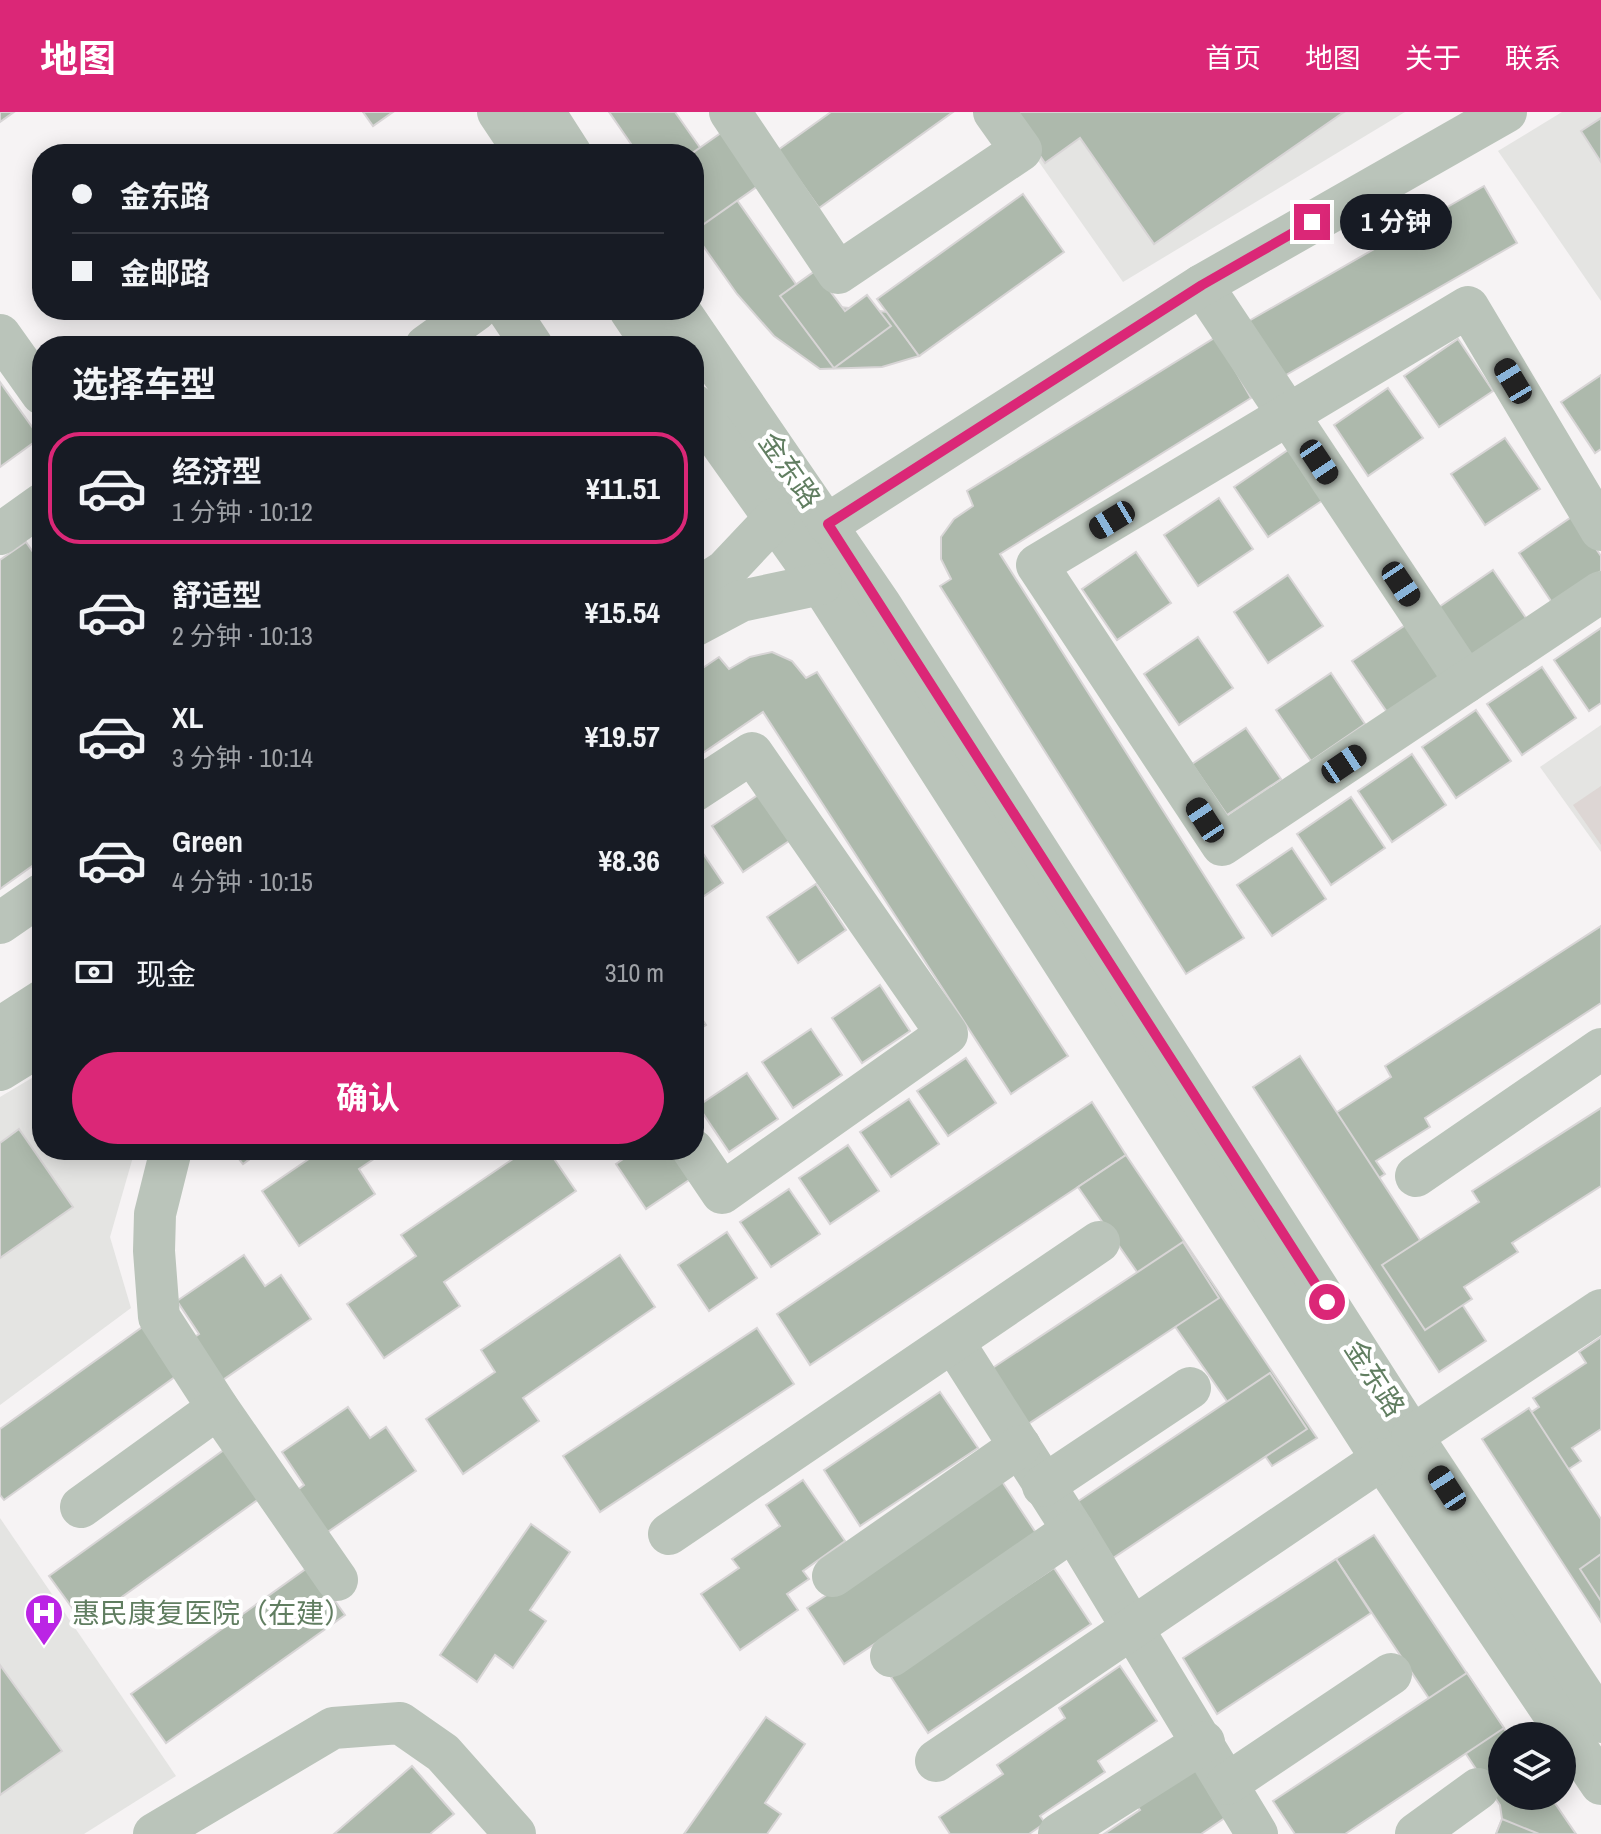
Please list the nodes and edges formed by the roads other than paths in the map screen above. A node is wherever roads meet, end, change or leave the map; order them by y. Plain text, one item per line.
1 (498, 112) edge
2 (544, 112) edge
3 (730, 112) edge
4 (994, 112) edge
5 (1506, 112) edge
6 (519, 144) edge
7 (565, 144) edge
8 (1202, 285) junction
9 (462, 320) edge
10 (0, 335) edge
11 (440, 336) edge
12 (704, 346) edge
13 (32, 380) edge
14 (1287, 413) junction
15 (704, 419) edge
16 (32, 511) edge
17 (774, 519) junction
18 (828, 524) junction
19 (1601, 530) edge
20 (0, 534) edge
21 (821, 584) junction
22 (704, 585) edge
23 (1601, 592) edge
24 (704, 621) edge
25 (1466, 682) junction
26 (704, 784) edge
27 (32, 901) edge
28 (0, 923) edge
29 (32, 1007) edge
30 (0, 1028) edge
31 (1601, 1049) edge
32 (32, 1050) edge
33 (0, 1070) edge
34 (168, 1160) edge
35 (700, 1160) edge
36 (1416, 1176) dead end
37 (1099, 1242) dead end
38 (1601, 1310) edge
39 (954, 1343) junction
40 (1190, 1388) dead end
41 (218, 1408) junction
42 (1020, 1446) junction
43 (1397, 1448) junction
44 (1043, 1486) junction
45 (81, 1507) dead end
46 (1073, 1530) junction
47 (669, 1534) dead end
48 (833, 1576) dead end
49 (337, 1580) dead end
50 (1133, 1629) junction
51 (891, 1656) dead end
52 (1391, 1674) dead end
53 (1601, 1722) edge
54 (1204, 1742) junction
55 (936, 1761) dead end
56 (1227, 1784) junction
57 (1601, 1784) edge
58 (1478, 1789) dead end
59 (154, 1834) edge
60 (515, 1834) edge
61 (1059, 1834) edge
62 (1257, 1834) edge
63 (1416, 1834) edge

1 - 6 street
2 - 7 street
3 - 4 street
5 - 8 street
8 - 14 street
8 - 18 street
9 - 11 street
10 - 13 street
12 - 18 street, 金东路
14 - 19 street
14 - 25 street
14 - 25 street
15 - 17 street, 金东路
16 - 20 street
17 - 21 street, 金东路
17 - 22 street
18 - 43 street, 金东路
21 - 24 street
21 - 43 street, 金东路
23 - 25 street
26 - 35 street
27 - 28 street
29 - 30 street
31 - 36 street
32 - 33 street
34 - 41 street
37 - 39 street
38 - 43 street
39 - 42 street
39 - 47 street
40 - 44 street
41 - 45 street
41 - 49 street
42 - 44 street
42 - 48 street
43 - 50 street
43 - 53 street, 金东路
43 - 57 street, 金东路
44 - 46 street
46 - 50 street
46 - 51 street
50 - 54 street
50 - 55 street
52 - 56 street
54 - 56 street
54 - 61 street
56 - 62 street
58 - 63 street
59 - 60 street

